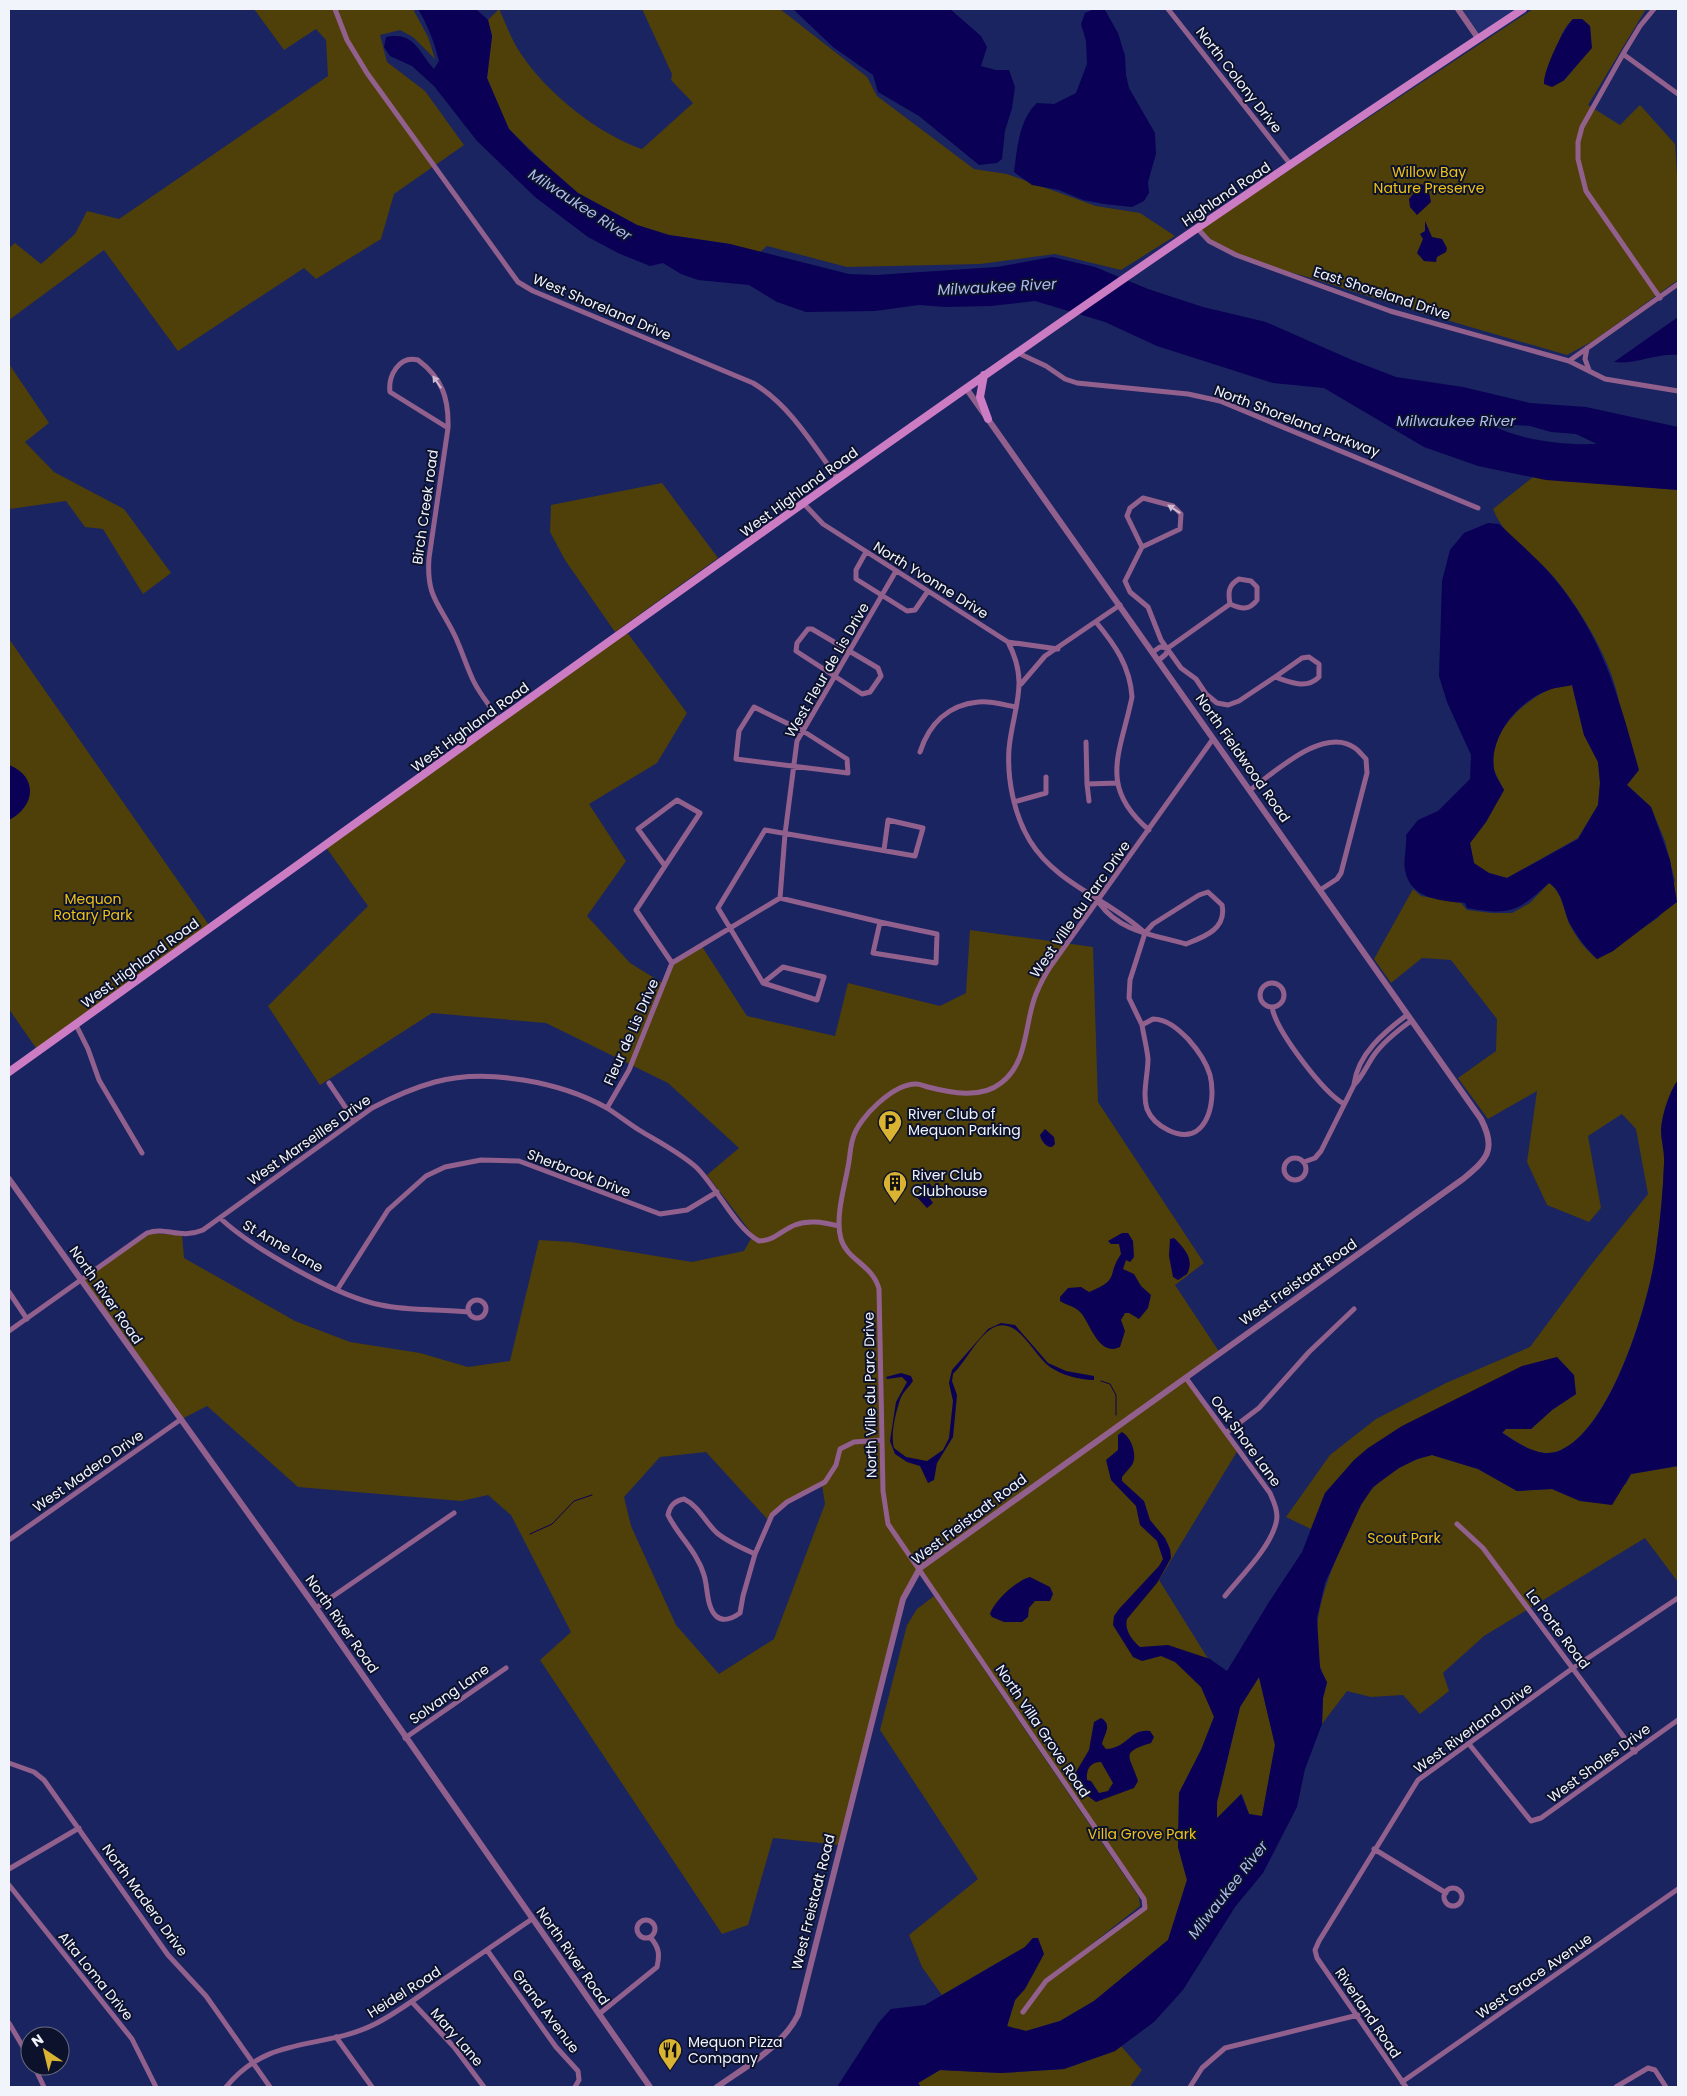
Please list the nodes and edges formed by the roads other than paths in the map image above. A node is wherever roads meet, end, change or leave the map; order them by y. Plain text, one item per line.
1 (334, 9) edge
2 (1168, 9) edge
3 (1458, 9) edge
4 (1523, 9) edge
5 (1654, 9) edge
6 (1478, 38) junction
7 (1623, 54) junction
8 (1678, 94) edge
9 (1291, 165) junction
10 (1197, 228) junction
11 (1678, 284) edge
12 (1660, 298) junction
13 (1587, 348) junction
14 (1018, 353) junction
15 (1569, 360) junction
16 (1589, 370) junction
17 (985, 374) junction
18 (966, 388) junction
19 (1678, 391) edge
20 (945, 403) joint
21 (988, 418) junction
22 (448, 428) junction
23 (838, 479) junction
24 (804, 504) junction
25 (1478, 508) dead end
26 (1142, 547) junction
27 (866, 552) junction
28 (896, 571) junction
29 (928, 592) junction
30 (882, 595) junction
31 (1230, 604) junction
32 (1120, 605) junction
33 (1096, 622) junction
34 (1008, 642) junction
35 (1168, 648) junction
36 (1058, 649) junction
37 (848, 651) junction
38 (1153, 652) junction
39 (1159, 660) junction
40 (834, 676) junction
41 (1275, 677) junction
42 (1021, 684) junction
43 (1016, 707) junction
44 (500, 721) junction
45 (803, 731) junction
46 (1214, 739) junction
47 (1086, 742) dead end
48 (920, 752) dead end
49 (793, 766) junction
50 (1046, 777) dead end
51 (1118, 783) junction
52 (1087, 784) junction
53 (1250, 790) junction
54 (1089, 801) dead end
55 (1014, 802) junction
56 (1149, 830) junction
57 (785, 834) junction
58 (884, 850) junction
59 (665, 866) junction
60 (1320, 890) junction
61 (780, 898) junction
62 (1099, 901) junction
63 (880, 922) junction
64 (730, 927) junction
65 (1145, 934) junction
66 (672, 963) junction
67 (763, 983) junction
68 (1272, 1007) junction
69 (1409, 1018) junction
70 (76, 1025) junction
71 (1142, 1025) junction
72 (9, 1072) edge
73 (329, 1083) dead end
74 (1344, 1104) junction
75 (608, 1108) junction
76 (354, 1120) junction
77 (1490, 1146) joint
78 (142, 1153) dead end
79 (1304, 1162) junction
80 (9, 1179) edge
81 (717, 1192) junction
82 (220, 1218) junction
83 (839, 1226) junction
84 (80, 1281) junction
85 (337, 1290) junction
86 (9, 1292) edge
87 (1354, 1309) dead end
88 (469, 1312) dead end
89 (27, 1319) junction
90 (9, 1331) edge
91 (1186, 1378) junction
92 (180, 1420) junction
93 (1226, 1433) junction
94 (882, 1440) junction
95 (454, 1513) dead end
96 (1458, 1524) dead end
97 (9, 1540) edge
98 (755, 1554) junction
99 (920, 1568) junction
100 (1225, 1596) dead end
101 (1678, 1598) edge
102 (316, 1608) junction
103 (506, 1668) dead end
104 (1573, 1668) junction
105 (1678, 1720) edge
106 (405, 1738) junction
107 (1469, 1744) junction
108 (1634, 1752) junction
109 (9, 1763) edge
110 (79, 1828) junction
111 (1374, 1848) junction
112 (9, 1869) edge
113 (9, 1885) edge
114 (1678, 1889) edge
115 (1446, 1892) dead end
116 (532, 1919) junction
117 (650, 1937) dead end
118 (487, 1950) junction
119 (1315, 1950) joint
120 (412, 2002) junction
121 (1023, 2012) dead end
122 (599, 2014) junction
123 (1358, 2015) junction
124 (9, 2022) edge
125 (336, 2037) junction
126 (20, 2041) edge
127 (252, 2062) junction
128 (1404, 2085) edge
129 (156, 2087) edge
130 (226, 2087) edge
131 (270, 2087) edge
132 (372, 2087) edge
133 (484, 2087) edge
134 (575, 2087) edge
135 (650, 2087) edge
136 (717, 2087) edge
137 (1190, 2087) edge
138 (1616, 2087) edge
139 (1666, 2087) edge

1 - 23 street, West Shoreland Drive
2 - 9 street, North Colony Drive
3 - 6 street
4 - 6 main road, Highland Road
5 - 7 street
6 - 9 main road, Highland Road
7 - 8 street
7 - 12 street
9 - 10 main road, Highland Road
10 - 14 main road, Highland Road
10 - 15 street, East Shoreland Drive
11 - 12 street
12 - 13 street
13 - 15 street
13 - 16 street
14 - 17 main road, Highland Road
14 - 25 street, North Shoreland Parkway
15 - 16 street, East Shoreland Drive
16 - 19 street, East Shoreland Drive
17 - 18 main road, Highland Road
17 - 21 main road
18 - 20 main road, Highland Road
18 - 21 street, North Fieldwood Road
20 - 23 main road, West Highland Road
21 - 32 street, North Fieldwood Road
22 -> 22 street, Birch Creek road
22 - 44 street, Birch Creek road
23 - 24 main road, West Highland Road
24 - 27 street, North Yvonne Drive
24 - 44 main road, West Highland Road
26 -> 26 street
26 - 35 street
27 - 28 street, North Yvonne Drive
27 - 30 street
28 - 29 street, North Yvonne Drive
28 - 30 street, West Fleur de Lis Drive
29 - 30 street
29 - 34 street, North Yvonne Drive
30 - 37 street, West Fleur de Lis Drive
31 - 31 street
31 - 35 street
32 - 33 street
32 - 38 street, North Fieldwood Road
33 - 36 street
33 - 51 street
34 - 36 street, North Yvonne Drive
34 - 42 street
35 - 38 street
35 - 39 street
35 - 41 street
36 - 42 street
37 - 40 street, West Fleur de Lis Drive
37 - 40 street
37 - 40 street
38 - 39 street, North Fieldwood Road
39 - 46 street, North Fieldwood Road
40 - 45 street, West Fleur de Lis Drive
41 - 41 street
42 - 43 street
43 - 48 street
43 - 55 street
44 - 70 main road, West Highland Road
45 - 49 street, West Fleur de Lis Drive
45 - 49 street
45 - 49 street
46 - 53 street, North Fieldwood Road
46 - 56 street, West Ville du Parc Drive
47 - 52 street
49 - 57 street, West Fleur de Lis Drive
50 - 55 street
51 - 52 street
51 - 56 street
52 - 54 street
53 - 60 street, North Fieldwood Road
53 - 60 street
55 - 62 street
56 - 62 street, West Ville du Parc Drive
57 - 58 street
57 - 61 street, West Fleur de Lis Drive
57 - 64 street
58 - 58 street
59 - 59 street
59 - 66 street
60 - 69 street, North Fieldwood Road
61 - 63 street
61 - 64 street
62 - 65 street
62 - 83 street, West Ville du Parc Drive
63 - 63 street
64 - 66 street
64 - 67 street
65 - 65 street
65 - 71 street
66 - 75 street, Fleur de Lis Drive
67 - 67 street
68 - 68 street
68 - 74 street
69 - 74 street
69 - 77 street, North Fieldwood Road
70 - 72 main road, West Highland Road
70 - 78 street
71 - 71 street
73 - 76 street
74 - 79 street
75 - 76 street, West Marseilles Drive
75 - 81 street, West Marseilles Drive
76 - 82 street, West Marseilles Drive
77 - 91 street, West Freistadt Road
79 - 79 street
80 - 84 street, North River Road
81 - 83 street, West Marseilles Drive
81 - 85 street, Sherbrook Drive
82 - 84 street, West Marseilles Drive
82 - 85 street, St Anne Lane
83 - 94 street, North Ville du Parc Drive
84 - 89 street, West Marseilles Drive
84 - 92 street, North River Road
85 - 88 street, St Anne Lane
86 - 89 street
87 - 93 street
89 - 90 street, West Marseilles Drive
91 - 93 street, Oak Shore Lane
91 - 99 street, West Freistadt Road
92 - 97 street, West Madero Drive
92 - 102 street, North River Road
93 - 100 street, Oak Shore Lane
94 - 98 street
94 - 99 street, North Ville du Parc Drive
95 - 102 street
96 - 104 street, La Porte Road
98 - 98 street
99 - 121 street, North Villa Grove Road
99 - 136 street, West Freistadt Road
101 - 104 street, West Riverland Drive
102 - 106 street, North River Road
103 - 106 street, Solvang Lane
104 - 107 street, West Riverland Drive
104 - 108 street, La Porte Road
105 - 108 street, West Sholes Drive
106 - 116 street, North River Road
107 - 108 street, West Sholes Drive
107 - 111 street, West Riverland Drive
109 - 110 street, North Madero Drive
110 - 112 street
110 - 127 street, North Madero Drive
111 - 115 street
111 - 119 street, West Riverland Drive
113 - 129 street, Alta Loma Drive
114 - 128 street, West Grace Avenue
116 - 118 street, Heidel Road
116 - 122 street, North River Road
117 - 122 street
118 - 120 street, Heidel Road
118 - 134 street, Grand Avenue
119 - 123 street, Riverland Road
120 - 125 street, Heidel Road
120 - 133 street, Mary Lane
122 - 135 street, North River Road
123 - 128 street, Riverland Road
123 - 137 street
124 - 126 street
125 - 127 street, Heidel Road
125 - 132 street
127 - 130 street, Heidel Road
127 - 131 street, North Madero Drive
138 - 139 street

